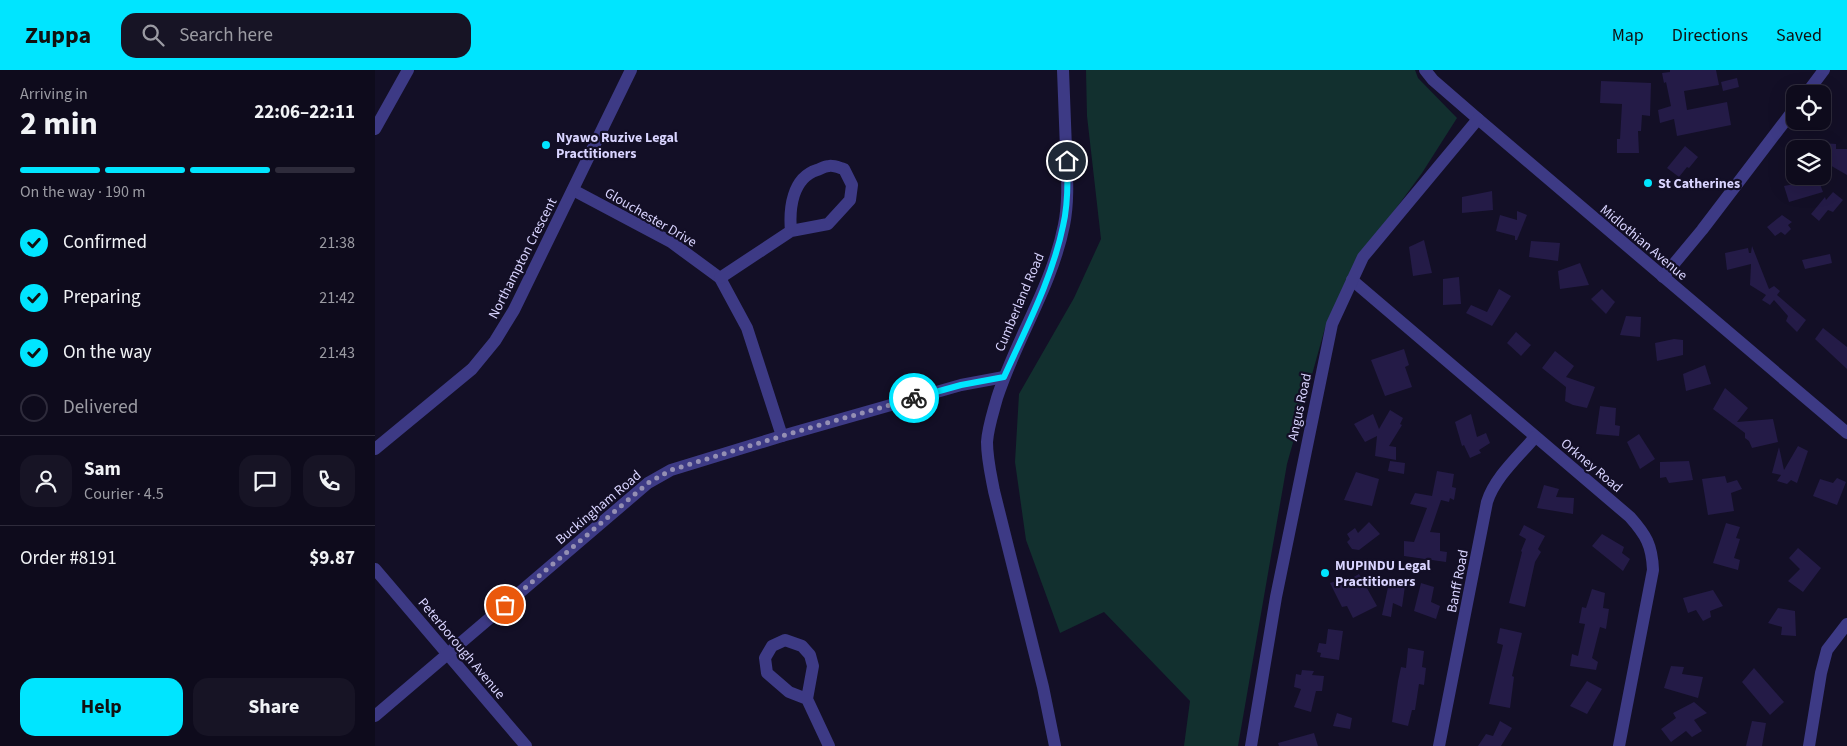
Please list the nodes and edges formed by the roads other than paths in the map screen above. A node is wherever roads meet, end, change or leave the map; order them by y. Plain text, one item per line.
1 (408, 70) edge
2 (631, 70) edge
3 (1063, 70) edge
4 (1425, 70) edge
5 (1824, 70) edge
6 (1813, 85) edge
7 (1478, 119) junction
8 (1786, 120) edge
9 (375, 129) edge
10 (573, 190) junction
11 (791, 231) junction
12 (1663, 277) junction
13 (720, 278) junction
14 (1352, 280) junction
15 (1004, 377) junction
16 (1847, 434) edge
17 (782, 436) junction
18 (1535, 437) junction
19 (375, 449) edge
20 (375, 569) edge
21 (1847, 624) edge
22 (448, 654) junction
23 (807, 699) junction
24 (375, 716) edge
25 (526, 746) edge
26 (829, 746) edge
27 (1055, 746) edge
28 (1251, 746) edge
29 (1439, 746) edge
30 (1619, 746) edge
31 (1809, 746) edge

1 - 9 street
2 - 10 street, Northampton Crescent
3 - 15 street, Cumberland Road
4 - 7 street, Midlothian Avenue
5 - 6 street
7 - 12 street, Midlothian Avenue
7 - 14 street, Angus Road
8 - 12 street
10 - 13 street, Glouchester Drive
10 - 19 street, Northampton Crescent
11 - 11 street
11 - 13 street
12 - 16 street, Midlothian Avenue
13 - 17 street, Glouchester Drive
14 - 18 street, Orkney Road
14 - 28 street, Angus Road
15 - 17 street, Buckingham Road
15 - 27 street, Cumberland Road
17 - 22 street, Buckingham Road
18 - 29 street, Banff Road
18 - 30 street, Orkney Road
20 - 22 street, Peterborough Avenue
21 - 31 street
22 - 24 street, Buckingham Road
22 - 25 street, Peterborough Avenue
23 - 23 street
23 - 26 street

